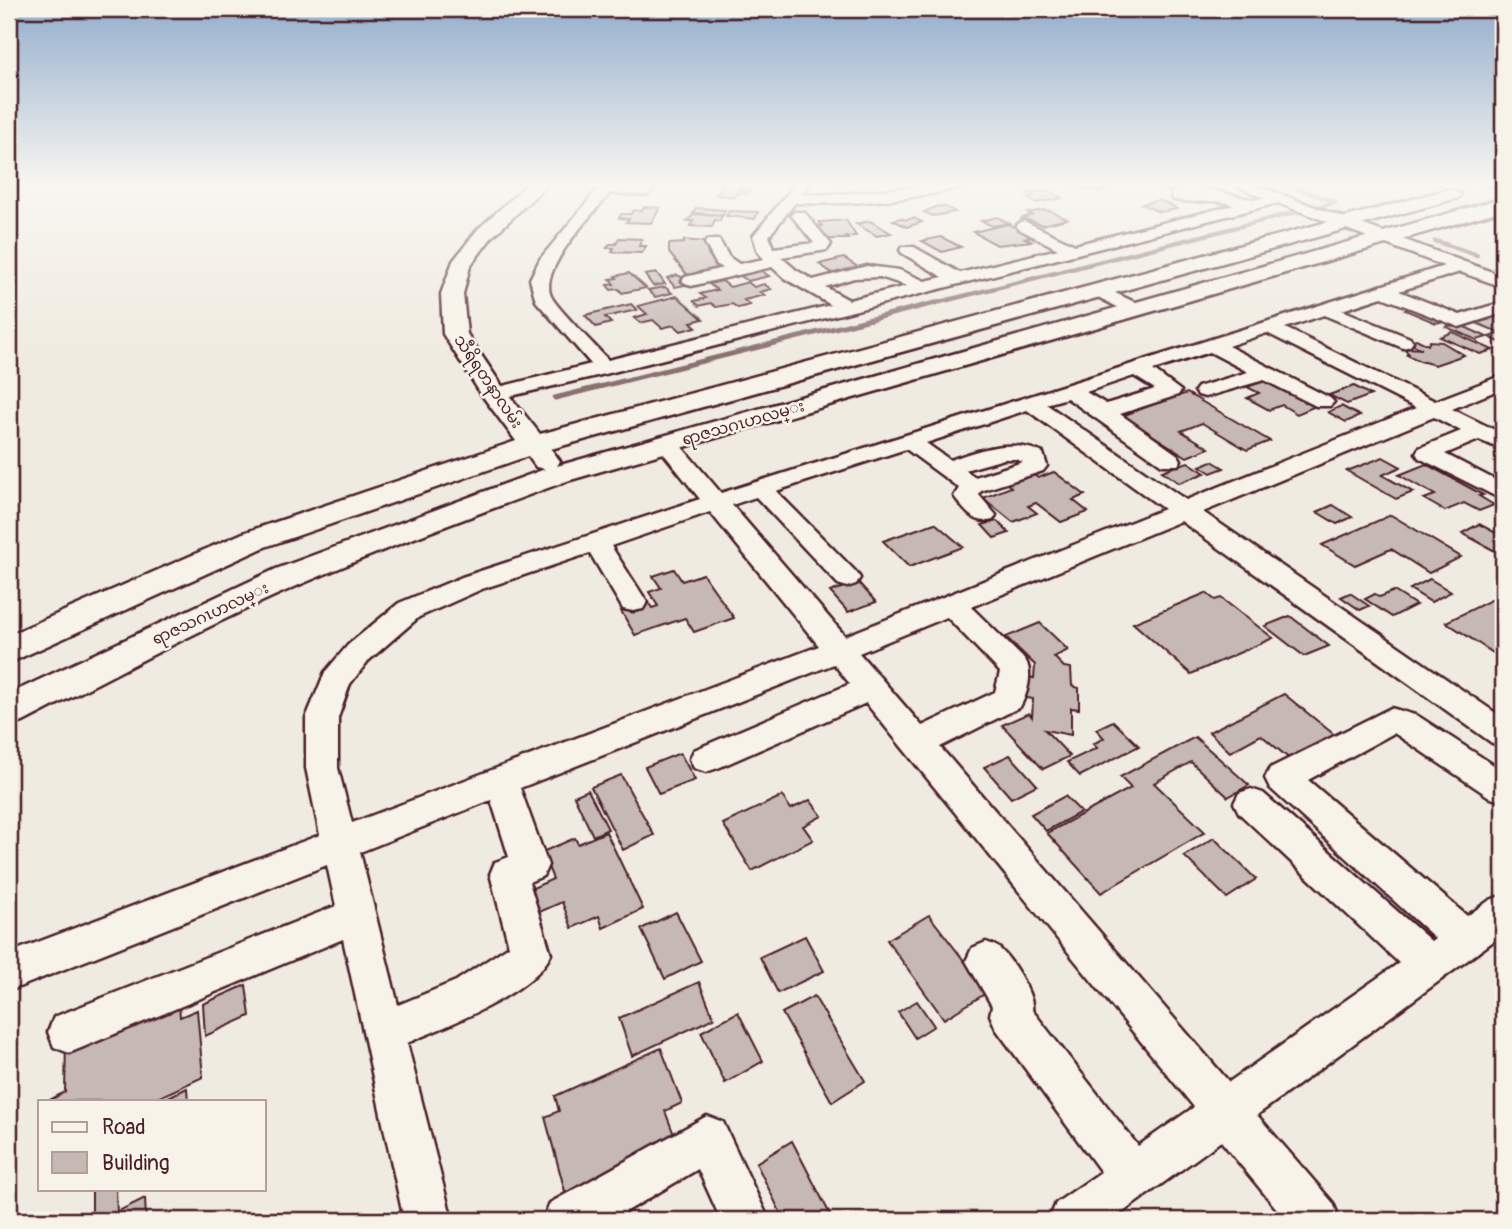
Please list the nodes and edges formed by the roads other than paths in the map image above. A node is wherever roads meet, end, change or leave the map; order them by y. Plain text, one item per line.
1 (479, 240) edge
2 (564, 240) edge
3 (763, 240) edge
4 (820, 240) edge
5 (1053, 240) edge
6 (1112, 240) edge
7 (1281, 240) edge
8 (1378, 240) edge
9 (1392, 240) edge
10 (713, 243) dead end
11 (908, 250) dead end
12 (1073, 250) junction
13 (771, 257) junction
14 (1461, 266) junction
15 (736, 270) junction
16 (958, 279) junction
17 (691, 281) dead end
18 (1503, 282) edge
19 (812, 286) junction
20 (921, 286) dead end
21 (1098, 290) junction
22 (1383, 291) junction
23 (848, 307) junction
24 (1503, 307) edge
25 (1135, 309) junction
26 (1325, 309) junction
27 (1269, 327) junction
28 (1403, 342) dead end
29 (1211, 345) junction
30 (605, 368) junction
31 (1137, 369) junction
32 (1265, 373) junction
33 (1503, 381) edge
34 (1069, 390) junction
35 (1205, 391) dead end
36 (494, 394) junction
37 (1323, 402) dead end
38 (1030, 403) junction
39 (1435, 409) junction
40 (1103, 412) junction
41 (1480, 432) junction
42 (909, 441) junction
43 (1503, 443) edge
44 (667, 444) junction
45 (533, 445) junction
46 (1170, 460) dead end
47 (947, 468) junction
48 (556, 475) junction
49 (972, 486) junction
50 (760, 488) junction
51 (1503, 493) edge
52 (716, 502) junction
53 (1183, 510) junction
54 (984, 514) dead end
55 (596, 542) junction
56 (847, 578) dead end
57 (633, 602) dead end
58 (951, 604) junction
59 (9, 650) edge
60 (839, 650) junction
61 (871, 688) junction
62 (9, 711) edge
63 (1496, 719) edge
64 (917, 743) junction
65 (706, 759) dead end
66 (501, 781) junction
67 (1503, 788) edge
68 (1251, 803) dead end
69 (339, 844) junction
70 (1503, 912) edge
71 (356, 916) junction
72 (1465, 939) junction
73 (986, 961) dead end
74 (1429, 965) junction
75 (9, 972) edge
76 (69, 1032) dead end
77 (383, 1032) junction
78 (1225, 1111) junction
79 (1106, 1204) edge
80 (428, 1220) edge
81 (567, 1220) edge
82 (745, 1220) edge
83 (1316, 1220) edge

1 - 36 main road, သီရိရတနာလမ်း
2 - 30 street
3 - 13 street
4 - 13 street
5 - 12 street
6 - 12 street
7 - 21 main road, ရာဇသဂၤဟလမ္း
8 - 25 main road, ရာဇသဂၤဟလမ္း
9 - 14 street
10 - 15 street
11 - 16 street
12 - 16 street
13 - 15 street
13 - 19 street
14 - 18 street
14 - 22 street
15 - 17 street
16 - 23 street
19 - 20 street
19 - 23 street
21 - 25 street
21 - 45 main road, ရာဇသဂၤဟလမ္း
22 - 24 street
22 - 26 street
23 - 30 street
25 - 44 main road, ရာဇသဂၤဟလမ္း
26 - 27 street
26 - 28 street
27 - 29 street
27 - 39 street
29 - 31 street
29 - 32 street
30 - 36 street
31 - 34 street
31 - 40 street
32 - 35 street
32 - 37 street
33 - 39 street
34 - 38 street
34 - 40 street
36 - 45 main road, သီရိရတနာလမ်း
38 - 42 street
38 - 53 street
39 - 41 street
39 - 53 street
40 - 46 street
41 - 43 street
41 - 51 street
42 - 47 street
42 - 50 street
44 - 48 main road, ရာဇသဂၤဟလမ္း
44 - 52 street
45 - 48 main road, သီရိရတနာလမ်း
45 - 59 main road, ရာဇသဂၤဟလမ္း
47 - 49 street
47 - 49 street
48 - 62 main road, ရာဇသဂၤဟလမ္း
49 - 54 street
50 - 52 street
50 - 56 street
52 - 55 street
52 - 60 street
53 - 58 street
53 - 63 street
55 - 57 street
55 - 69 street
58 - 60 street
58 - 64 street
60 - 61 street
60 - 66 street
61 - 64 street
61 - 65 street
64 - 78 street
66 - 69 street
66 - 77 street
67 - 72 street
68 - 74 street
69 - 71 street
69 - 75 street
70 - 72 street
71 - 76 street
71 - 77 street
72 - 74 street
73 - 79 street
74 - 78 street
77 - 80 street
78 - 79 street
78 - 83 street
81 - 82 street

